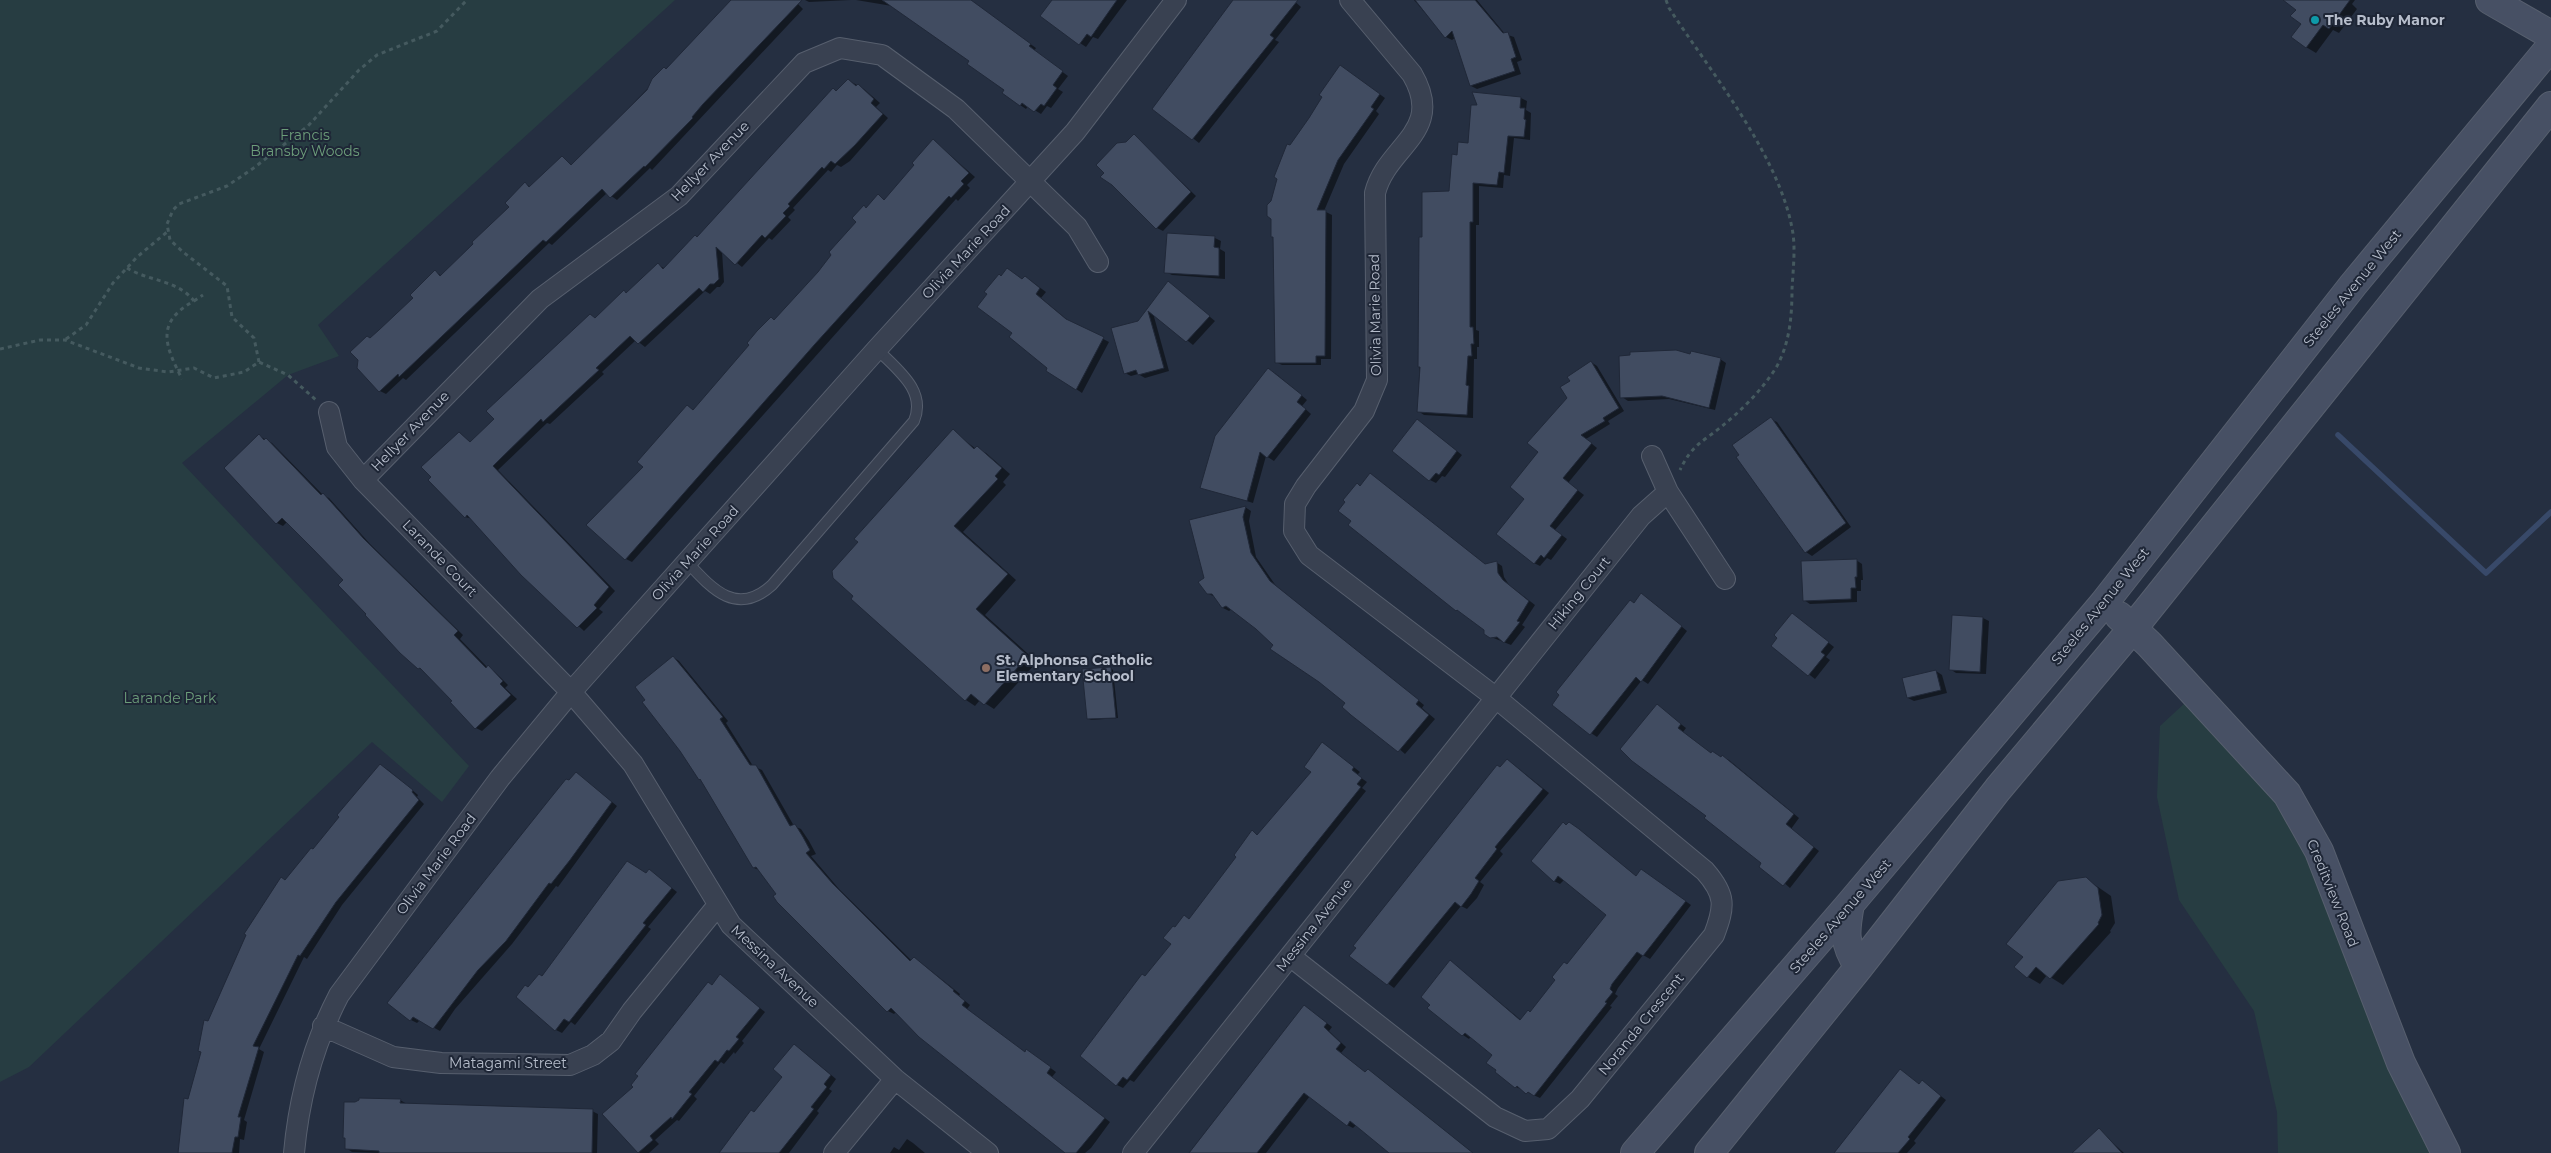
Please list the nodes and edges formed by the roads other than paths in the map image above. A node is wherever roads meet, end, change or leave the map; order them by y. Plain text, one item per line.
1 (1176, 0) edge
2 (1350, 0) edge
3 (2490, 0) edge
4 (2551, 35) edge
5 (2551, 46) edge
6 (2551, 106) edge
7 (1029, 183) junction
8 (1098, 262) dead end
9 (877, 349) junction
10 (329, 412) road end
11 (1652, 456) dead end
12 (363, 480) junction
13 (1668, 492) junction
14 (688, 563) junction
15 (1725, 579) dead end
16 (2104, 603) junction
17 (2133, 628) junction
18 (571, 692) junction
19 (1495, 698) junction
20 (1850, 904) junction
21 (718, 905) junction
22 (1290, 956) junction
23 (1859, 967) junction
24 (323, 1026) junction
25 (895, 1079) junction
26 (294, 1153) edge
27 (834, 1153) edge
28 (988, 1153) edge
29 (1133, 1153) edge
30 (1635, 1153) edge
31 (1709, 1153) edge
32 (2446, 1153) edge

1 - 7 street, Olivia Marie Road
2 - 19 street, Olivia Marie Road
3 - 4 main road
5 - 16 main road, Steeles Avenue West
6 - 17 main road
7 - 8 street, Hellyer Avenue
7 - 9 street, Olivia Marie Road
7 - 12 street, Hellyer Avenue
9 - 14 street, Olivia Marie Road
9 - 14 lane
10 - 12 street, Larande Court
11 - 13 street
12 - 18 street, Larande Court
13 - 15 street
13 - 19 street, Hiking Court
14 - 18 street, Olivia Marie Road
16 - 17 main road, Creditview Road
16 - 20 main road, Steeles Avenue West
17 - 23 main road
17 - 32 main road, Creditview Road
18 - 21 street, Messina Avenue
18 - 24 street, Olivia Marie Road
19 - 22 street, Messina Avenue
19 - 22 street, Noranda Crescent
20 - 23 main road
20 - 30 main road, Steeles Avenue West
21 - 24 street, Matagami Street
21 - 25 street, Messina Avenue
22 - 29 street, Messina Avenue
23 - 31 main road
24 - 26 street, Olivia Marie Road
25 - 27 street
25 - 28 street, Messina Avenue

